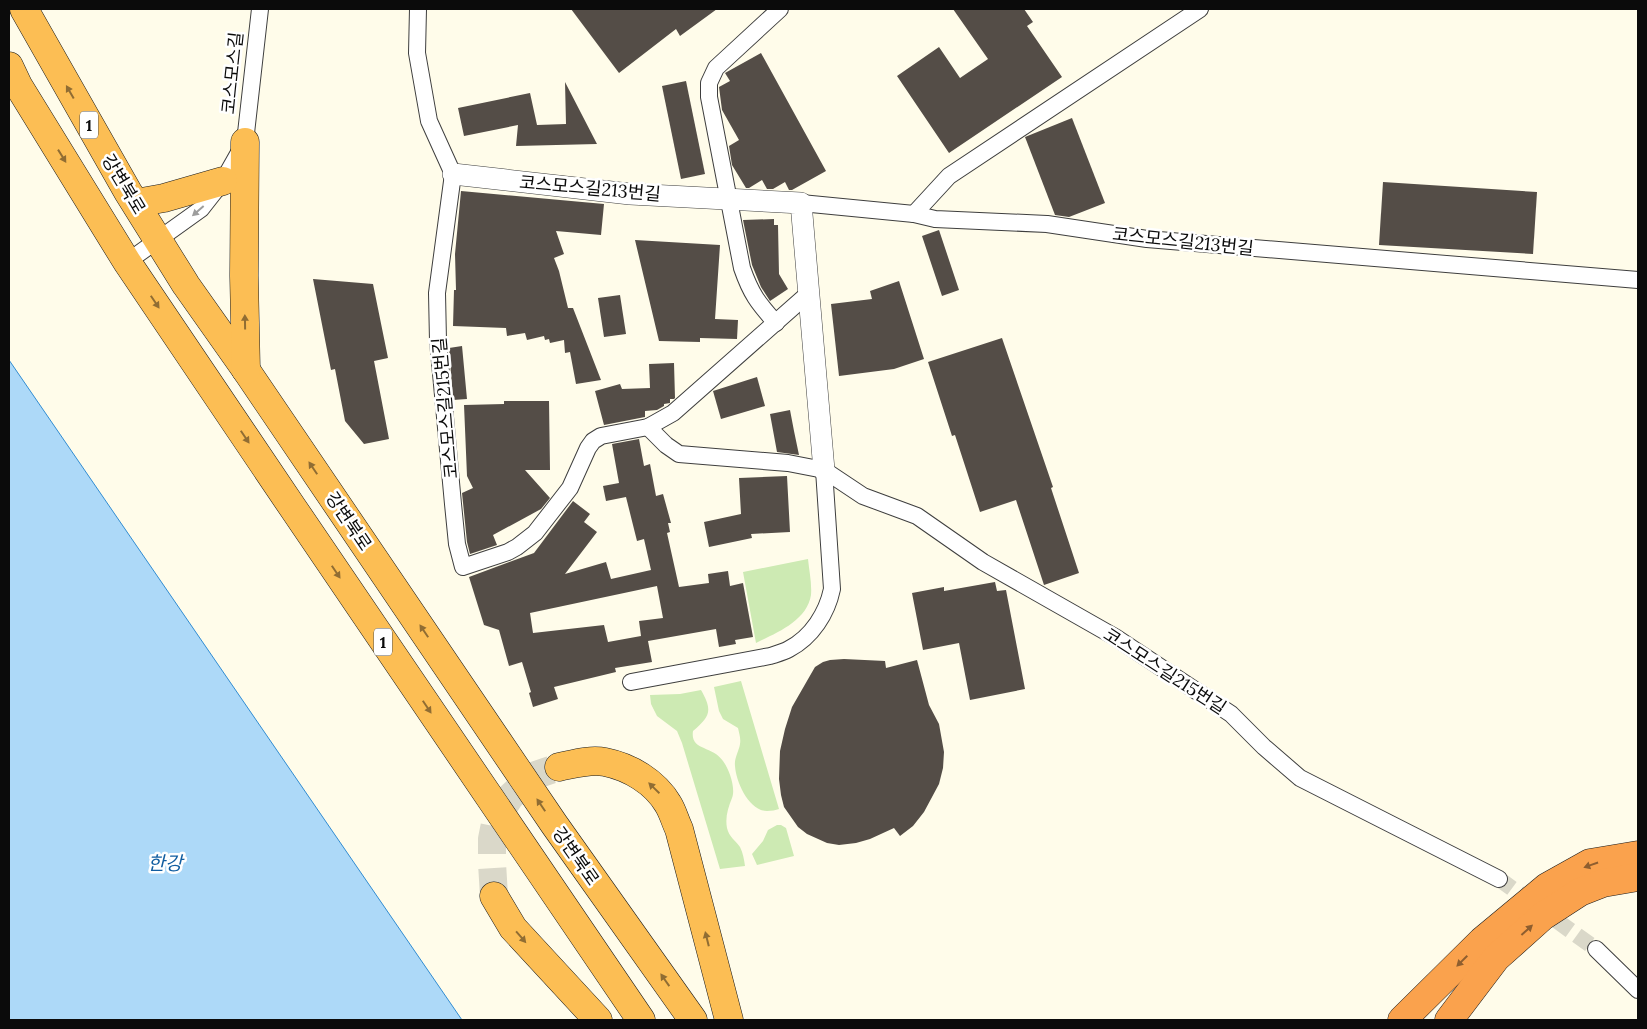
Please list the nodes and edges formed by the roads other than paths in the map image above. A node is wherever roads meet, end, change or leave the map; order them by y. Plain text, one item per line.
1 (24, 9) edge
2 (260, 9) edge
3 (418, 9) edge
4 (780, 9) edge
5 (1200, 9) edge
6 (9, 66) edge
7 (245, 142) junction
8 (453, 174) junction
9 (223, 181) junction
10 (728, 199) junction
11 (136, 203) junction
12 (801, 204) junction
13 (914, 214) junction
14 (157, 240) junction
15 (127, 262) junction
16 (1638, 280) edge
17 (809, 293) junction
18 (776, 323) junction
19 (246, 370) junction
20 (648, 428) junction
21 (824, 470) junction
22 (631, 682) dead end
23 (559, 767) tunnel mouth
24 (1638, 855) edge
25 (1638, 877) edge
26 (1500, 879) tunnel mouth
27 (494, 896) tunnel mouth
28 (1596, 949) tunnel mouth
29 (1638, 990) edge
30 (598, 1020) edge
31 (641, 1020) edge
32 (693, 1020) edge
33 (729, 1020) edge
34 (1402, 1020) edge
35 (1450, 1020) edge

11 -> 1 highway, 강변북로 / 1
2 - 7 street, 코스모스길
3 - 8 street
4 - 10 street
5 - 13 street
6 -> 15 highway, 1
7 - 9 street
19 -> 7 highway
8 - 10 street, 코스모스길213번길
8 - 20 street, 코스모스길215번길
9 - 11 highway
9 -> 14 street
10 - 12 street, 코스모스길213번길
10 - 18 street
11 - 14 highway, 강변북로 / 1
12 - 13 street, 코스모스길213번길
12 - 17 street
13 - 16 street, 코스모스길213번길
14 - 15 street
14 - 19 highway, 강변북로 / 1
15 -> 31 highway, 1
17 - 18 street, 코스모스길215번길
17 - 21 street
18 - 20 street, 코스모스길215번길
32 -> 19 highway, 강변북로 / 1
20 - 21 street, 코스모스길215번길
21 - 22 street
21 - 26 street, 코스모스길215번길
33 -> 23 highway
24 -> 34 highway
35 -> 25 highway
27 -> 30 highway
28 - 29 street

